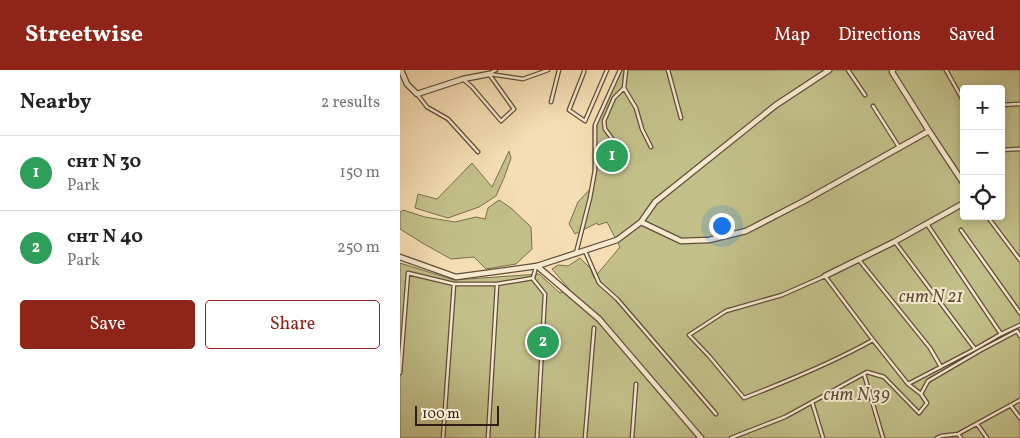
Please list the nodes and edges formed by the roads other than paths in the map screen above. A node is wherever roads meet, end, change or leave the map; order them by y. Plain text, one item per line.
1 (401, 70) edge
2 (496, 70) edge
3 (548, 70) edge
4 (559, 70) edge
5 (584, 70) edge
6 (606, 70) edge
7 (620, 70) edge
8 (626, 70) edge
9 (668, 70) edge
10 (828, 70) edge
11 (848, 70) edge
12 (893, 70) edge
13 (946, 70) edge
14 (489, 74) junction
15 (463, 79) junction
16 (624, 88) junction
17 (418, 94) junction
18 (865, 95) dead end
19 (960, 95) edge
20 (551, 102) dead end
21 (1020, 104) edge
22 (1005, 105) edge
23 (873, 106) dead end
24 (681, 118) dead end
25 (929, 131) junction
26 (651, 147) dead end
27 (899, 148) junction
28 (1020, 149) edge
29 (1005, 150) edge
30 (478, 152) dead end
31 (625, 156) dead end
32 (960, 178) edge
33 (960, 205) edge
34 (990, 220) edge
35 (641, 222) junction
36 (927, 224) junction
37 (961, 230) dead end
38 (894, 242) junction
39 (584, 250) junction
40 (576, 253) junction
41 (400, 257) edge
42 (859, 260) junction
43 (1020, 260) edge
44 (536, 266) junction
45 (825, 276) junction
46 (533, 278) junction
47 (454, 284) junction
48 (497, 284) junction
49 (1020, 313) edge
50 (1020, 326) edge
51 (594, 328) dead end
52 (1001, 334) junction
53 (1020, 336) edge
54 (873, 340) junction
55 (975, 349) junction
56 (942, 367) junction
57 (400, 373) edge
58 (864, 374) junction
59 (636, 384) dead end
60 (908, 384) junction
61 (921, 394) junction
62 (1020, 400) edge
63 (812, 402) junction
64 (1011, 406) junction
65 (716, 414) dead end
66 (1020, 418) edge
67 (977, 424) junction
68 (740, 434) junction
69 (958, 434) junction
70 (443, 438) edge
71 (488, 438) edge
72 (537, 438) edge
73 (585, 438) edge
74 (632, 438) edge
75 (701, 438) edge
76 (731, 438) edge
77 (743, 438) edge
78 (823, 438) edge
79 (883, 438) edge
80 (936, 438) edge
81 (961, 438) edge
82 (987, 438) edge

1 - 17 street
2 - 14 lane
3 - 14 lane
4 - 20 lane
5 - 6 lane
7 - 40 lane
8 - 16 lane
9 - 24 lane
10 - 35 street
11 - 18 lane
12 - 25 street
13 - 19 lane
14 - 15 street
14 - 15 lane
15 - 17 street
16 - 26 lane
16 - 31 lane
17 - 30 lane
21 - 22 lane
23 - 27 lane
25 - 27 street
25 - 32 street
27 - 35 street
28 - 29 lane
33 - 36 street
34 - 43 lane
35 - 39 street
36 - 38 street
36 - 52 lane
37 - 49 lane
38 - 42 street
38 - 55 lane
39 - 40 street
39 - 65 lane
40 - 44 street
41 - 44 street
42 - 45 street
42 - 56 lane
44 - 46 lane
44 - 75 street
45 - 54 lane
45 - 54 lane
46 - 48 lane
46 - 72 lane
47 - 48 lane
47 - 57 lane
47 - 70 lane
48 - 71 lane
50 - 52 lane
51 - 73 lane
52 - 55 lane
53 - 61 lane
54 - 60 lane
55 - 56 lane
56 - 60 lane
58 - 61 lane
58 - 63 lane
58 - 79 lane
59 - 74 lane
60 - 61 lane
62 - 64 lane
63 - 68 lane
63 - 78 lane
64 - 66 lane
64 - 67 lane
67 - 69 lane
67 - 82 lane
68 - 76 lane
68 - 77 lane
69 - 80 lane
69 - 81 lane

